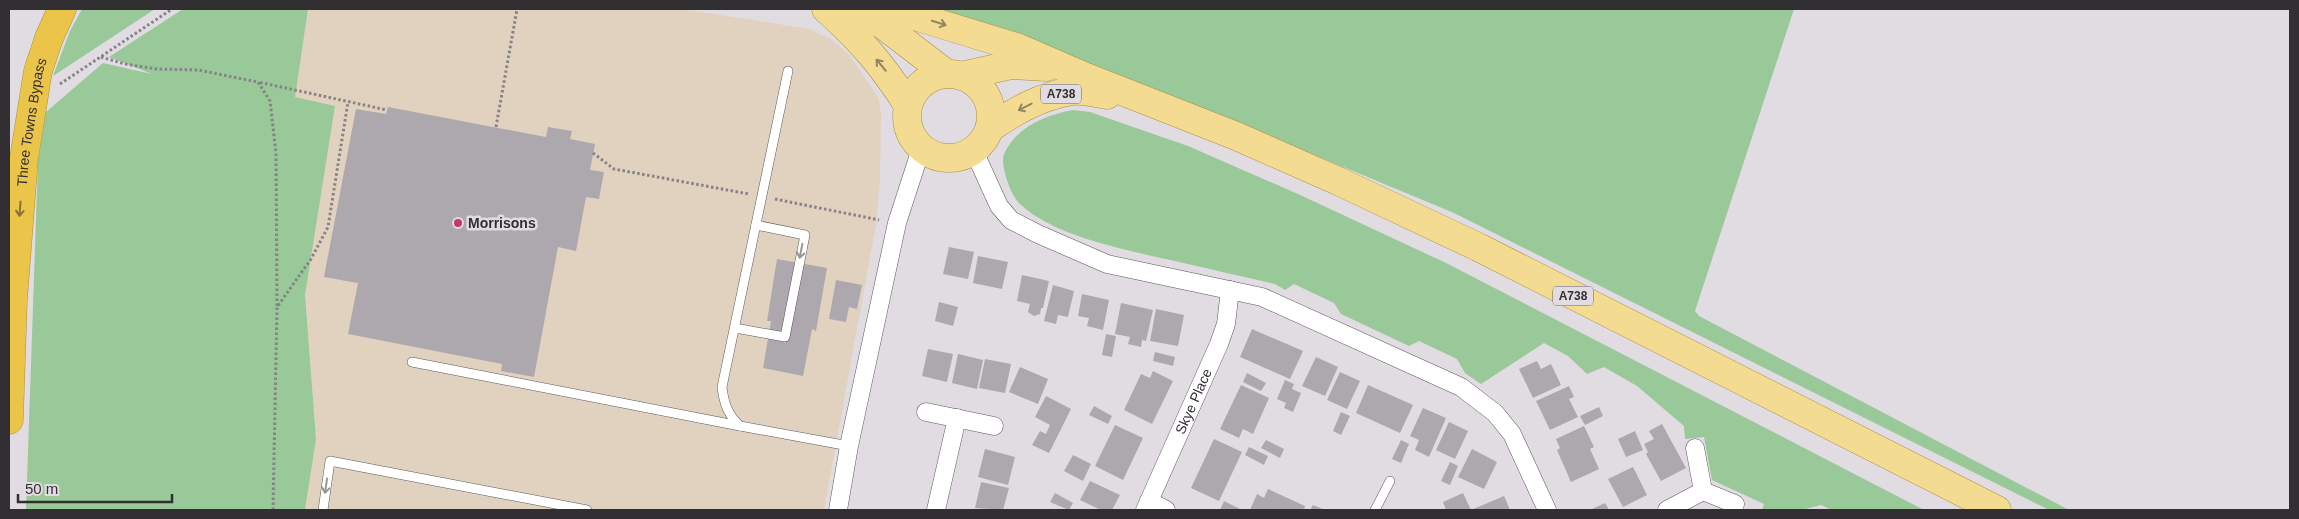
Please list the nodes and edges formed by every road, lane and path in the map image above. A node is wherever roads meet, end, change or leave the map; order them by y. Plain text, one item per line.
1 (62, 9) edge
2 (172, 9) edge
3 (517, 9) edge
4 (826, 9) edge
5 (841, 9) edge
6 (892, 9) edge
7 (788, 71) dead end
8 (954, 75) junction
9 (1086, 77) junction
10 (258, 82) junction
11 (1141, 98) junction
12 (348, 102) junction
13 (908, 105) junction
14 (387, 110) dead end
15 (496, 127) dead end
16 (990, 128) junction
17 (921, 148) junction
18 (974, 151) junction
19 (593, 153) dead end
20 (762, 197) junction
21 (897, 224) junction
22 (756, 225) junction
23 (1230, 290) junction
24 (277, 307) junction
25 (736, 328) junction
26 (412, 362) dead end
27 (926, 412) dead end
28 (957, 418) junction
29 (9, 420) edge
30 (740, 426) junction
31 (994, 426) dead end
32 (849, 446) junction
33 (1696, 448) dead end
34 (1390, 480) dead end
35 (1703, 491) junction
36 (1735, 504) dead end
37 (1147, 506) edge
38 (273, 510) edge
39 (323, 510) edge
40 (587, 510) edge
41 (838, 510) edge
42 (936, 510) edge
43 (1166, 510) edge
44 (1375, 510) edge
45 (1547, 510) edge
46 (1667, 510) edge
47 (1997, 510) edge

1 -> 29 highway, Three Towns Bypass
2 - 10 path
3 - 15 path
13 -> 4 main road
5 - 8 main road
6 -> 9 main road
7 - 20 lane
8 - 9 main road, A738
8 - 13 main road, A738
8 - 16 main road
9 - 11 main road, A738
10 - 12 path
10 - 24 path
11 -> 16 main road, A738
11 - 47 main road, A738
12 - 14 path
12 - 24 path
13 - 17 main road
16 - 18 main road, A738
17 - 18 main road
17 - 21 street
18 - 23 street
19 - 20 path
20 - 21 path
20 - 22 lane
21 - 32 street
22 - 25 lane
22 -> 25 lane
23 - 37 street, Skye Place
23 - 45 street
24 - 38 path
25 - 30 lane
26 - 30 lane
27 - 28 street
28 - 31 street
28 - 42 street
30 - 32 lane
32 - 41 street
33 - 35 street
34 - 44 lane
35 - 36 street
35 - 46 street
37 - 43 street
40 -> 39 lane

